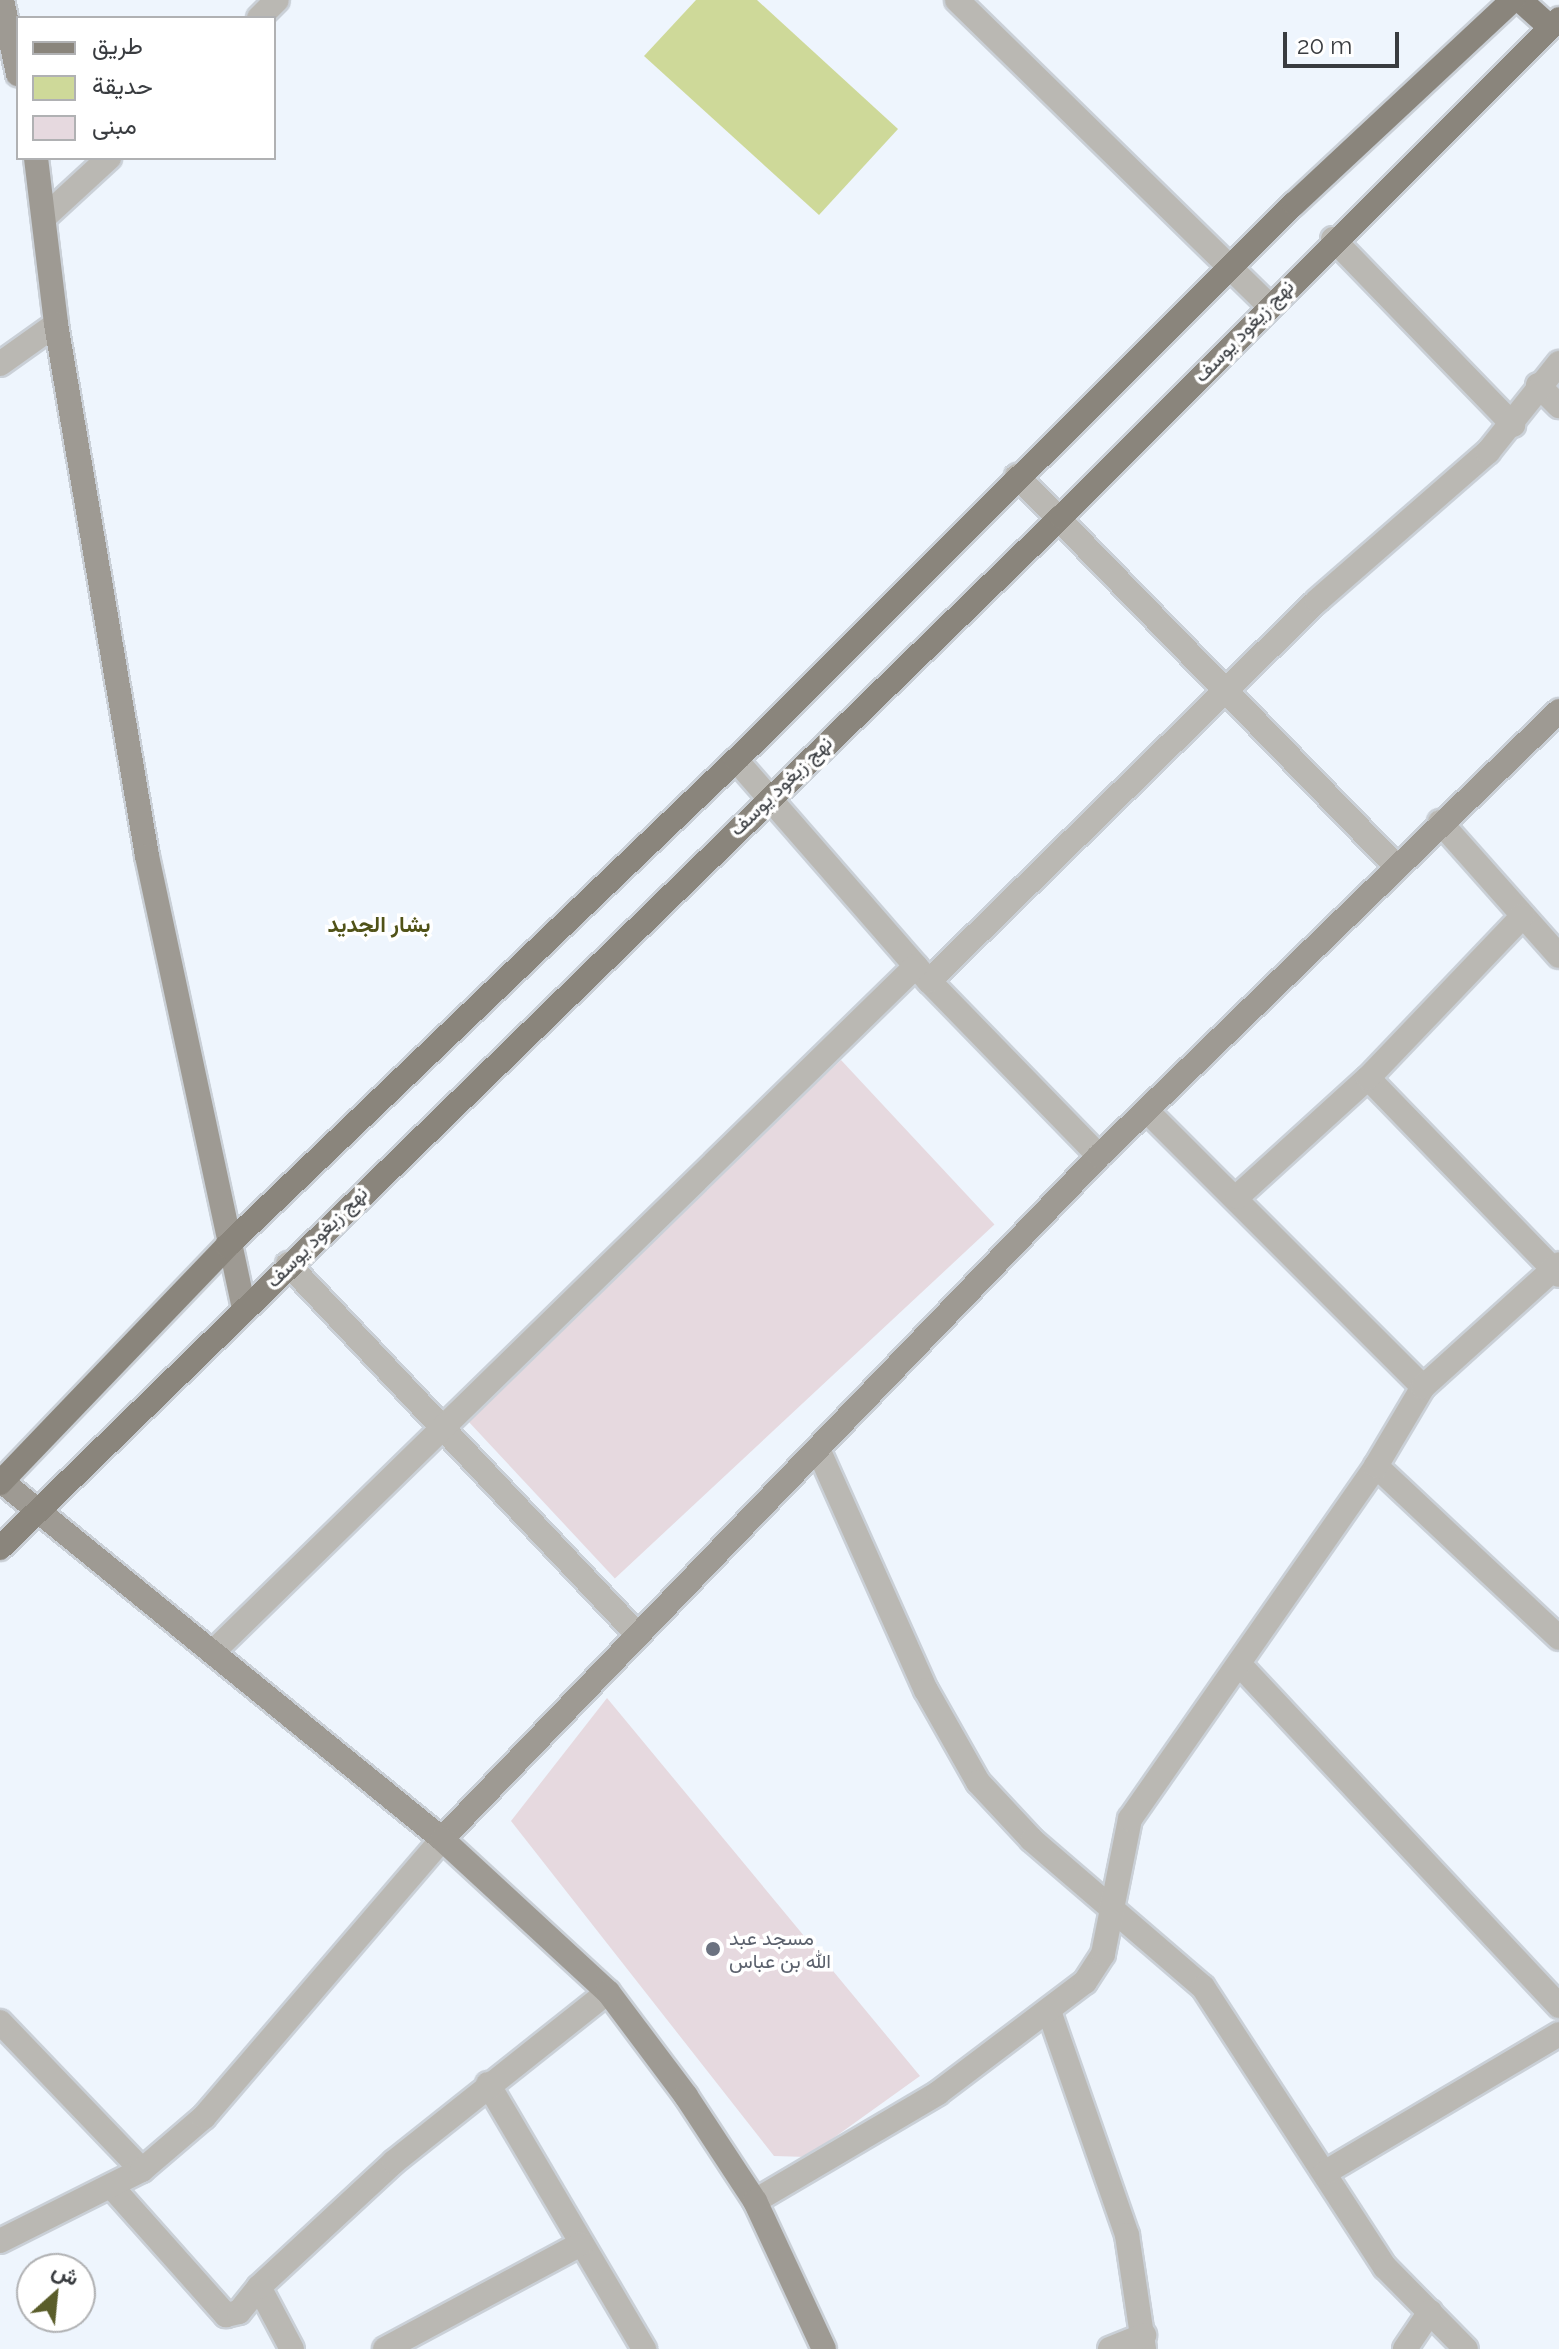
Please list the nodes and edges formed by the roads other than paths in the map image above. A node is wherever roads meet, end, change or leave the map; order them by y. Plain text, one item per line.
1 (2, 0) edge
2 (277, 0) edge
3 (957, 0) edge
4 (1513, 0) edge
5 (1520, 0) edge
6 (261, 16) edge
7 (1555, 23) edge
8 (16, 65) edge
9 (36, 160) edge
10 (107, 160) edge
11 (48, 214) junction
12 (1333, 239) junction
13 (1232, 266) junction
14 (1270, 306) junction
15 (56, 324) junction
16 (1559, 363) edge
17 (0, 364) edge
18 (1538, 385) junction
19 (1559, 406) edge
20 (1513, 425) junction
21 (1017, 476) junction
22 (1061, 517) junction
23 (1226, 688) junction
24 (1559, 711) edge
25 (736, 760) junction
26 (767, 800) junction
27 (1440, 822) junction
28 (1394, 864) junction
29 (1523, 916) junction
30 (1559, 956) edge
31 (922, 973) junction
32 (1368, 1078) junction
33 (1148, 1112) junction
34 (1099, 1156) junction
35 (1237, 1197) junction
36 (227, 1246) junction
37 (288, 1264) junction
38 (1557, 1269) edge
39 (244, 1310) junction
40 (1423, 1387) junction
41 (444, 1427) junction
42 (818, 1449) junction
43 (1376, 1466) junction
44 (1, 1481) edge
45 (36, 1513) junction
46 (0, 1548) edge
47 (636, 1633) junction
48 (1559, 1638) edge
49 (213, 1652) junction
50 (1240, 1665) junction
51 (442, 1839) junction
52 (1112, 1908) junction
53 (608, 1992) junction
54 (1559, 2006) edge
55 (1049, 2011) junction
56 (0, 2022) edge
57 (1559, 2034) edge
58 (488, 2084) junction
59 (142, 2170) junction
60 (1326, 2172) junction
61 (111, 2186) junction
62 (755, 2201) junction
63 (0, 2241) edge
64 (581, 2244) junction
65 (259, 2287) junction
66 (1430, 2312) junction
67 (1144, 2342) edge
68 (292, 2349) edge
69 (385, 2349) edge
70 (644, 2349) edge
71 (823, 2349) edge
72 (1110, 2349) edge
73 (1405, 2349) edge
74 (1466, 2349) edge

1 - 8 street
2 - 6 street
3 - 13 street
4 - 13 main road
5 - 7 main road
7 - 12 main road, نهج زيغود يوسف
9 - 11 street
10 - 11 street
11 - 15 street
12 - 14 main road, نهج زيغود يوسف
12 - 20 street
13 - 14 street
13 - 21 main road
14 - 22 main road, نهج زيغود يوسف
15 - 17 street
15 - 36 street
16 - 18 street
18 - 19 street
18 - 20 street
20 - 23 street
21 - 22 street
21 - 25 main road
22 - 23 street
22 - 26 main road, نهج زيغود يوسف
23 - 28 street
23 - 31 street
24 - 27 street
25 - 26 street
25 - 36 main road
26 - 31 street
26 - 37 main road, نهج زيغود يوسف
27 - 28 street
27 - 29 street
28 - 33 street
29 - 30 street
29 - 32 street
31 - 34 street
31 - 41 street
32 - 35 street
32 - 38 street
33 - 34 street
33 - 35 street
34 - 42 street
35 - 40 street
36 - 39 street
36 - 44 main road
37 - 39 main road, نهج زيغود يوسف
37 - 41 street
38 - 40 street
39 - 45 main road, نهج زيغود يوسف
40 - 43 street
41 - 47 street
41 - 49 street
42 - 47 street
42 - 52 street
43 - 48 street
43 - 50 street
44 - 45 street
45 - 46 main road, نهج زيغود يوسف
45 - 49 street
47 - 51 street
49 - 51 street
50 - 52 street
50 - 54 street
51 - 53 street
51 - 59 street
52 - 55 street
52 - 60 street
53 - 58 street
53 - 62 street
55 - 62 street
55 - 67 street
56 - 59 street
57 - 60 street
58 - 64 street
58 - 65 street
59 - 61 street
60 - 66 street
61 - 63 street
61 - 65 street
62 - 71 street
64 - 69 street
64 - 70 street
65 - 68 street
66 - 73 street
66 - 74 street
67 - 72 street

